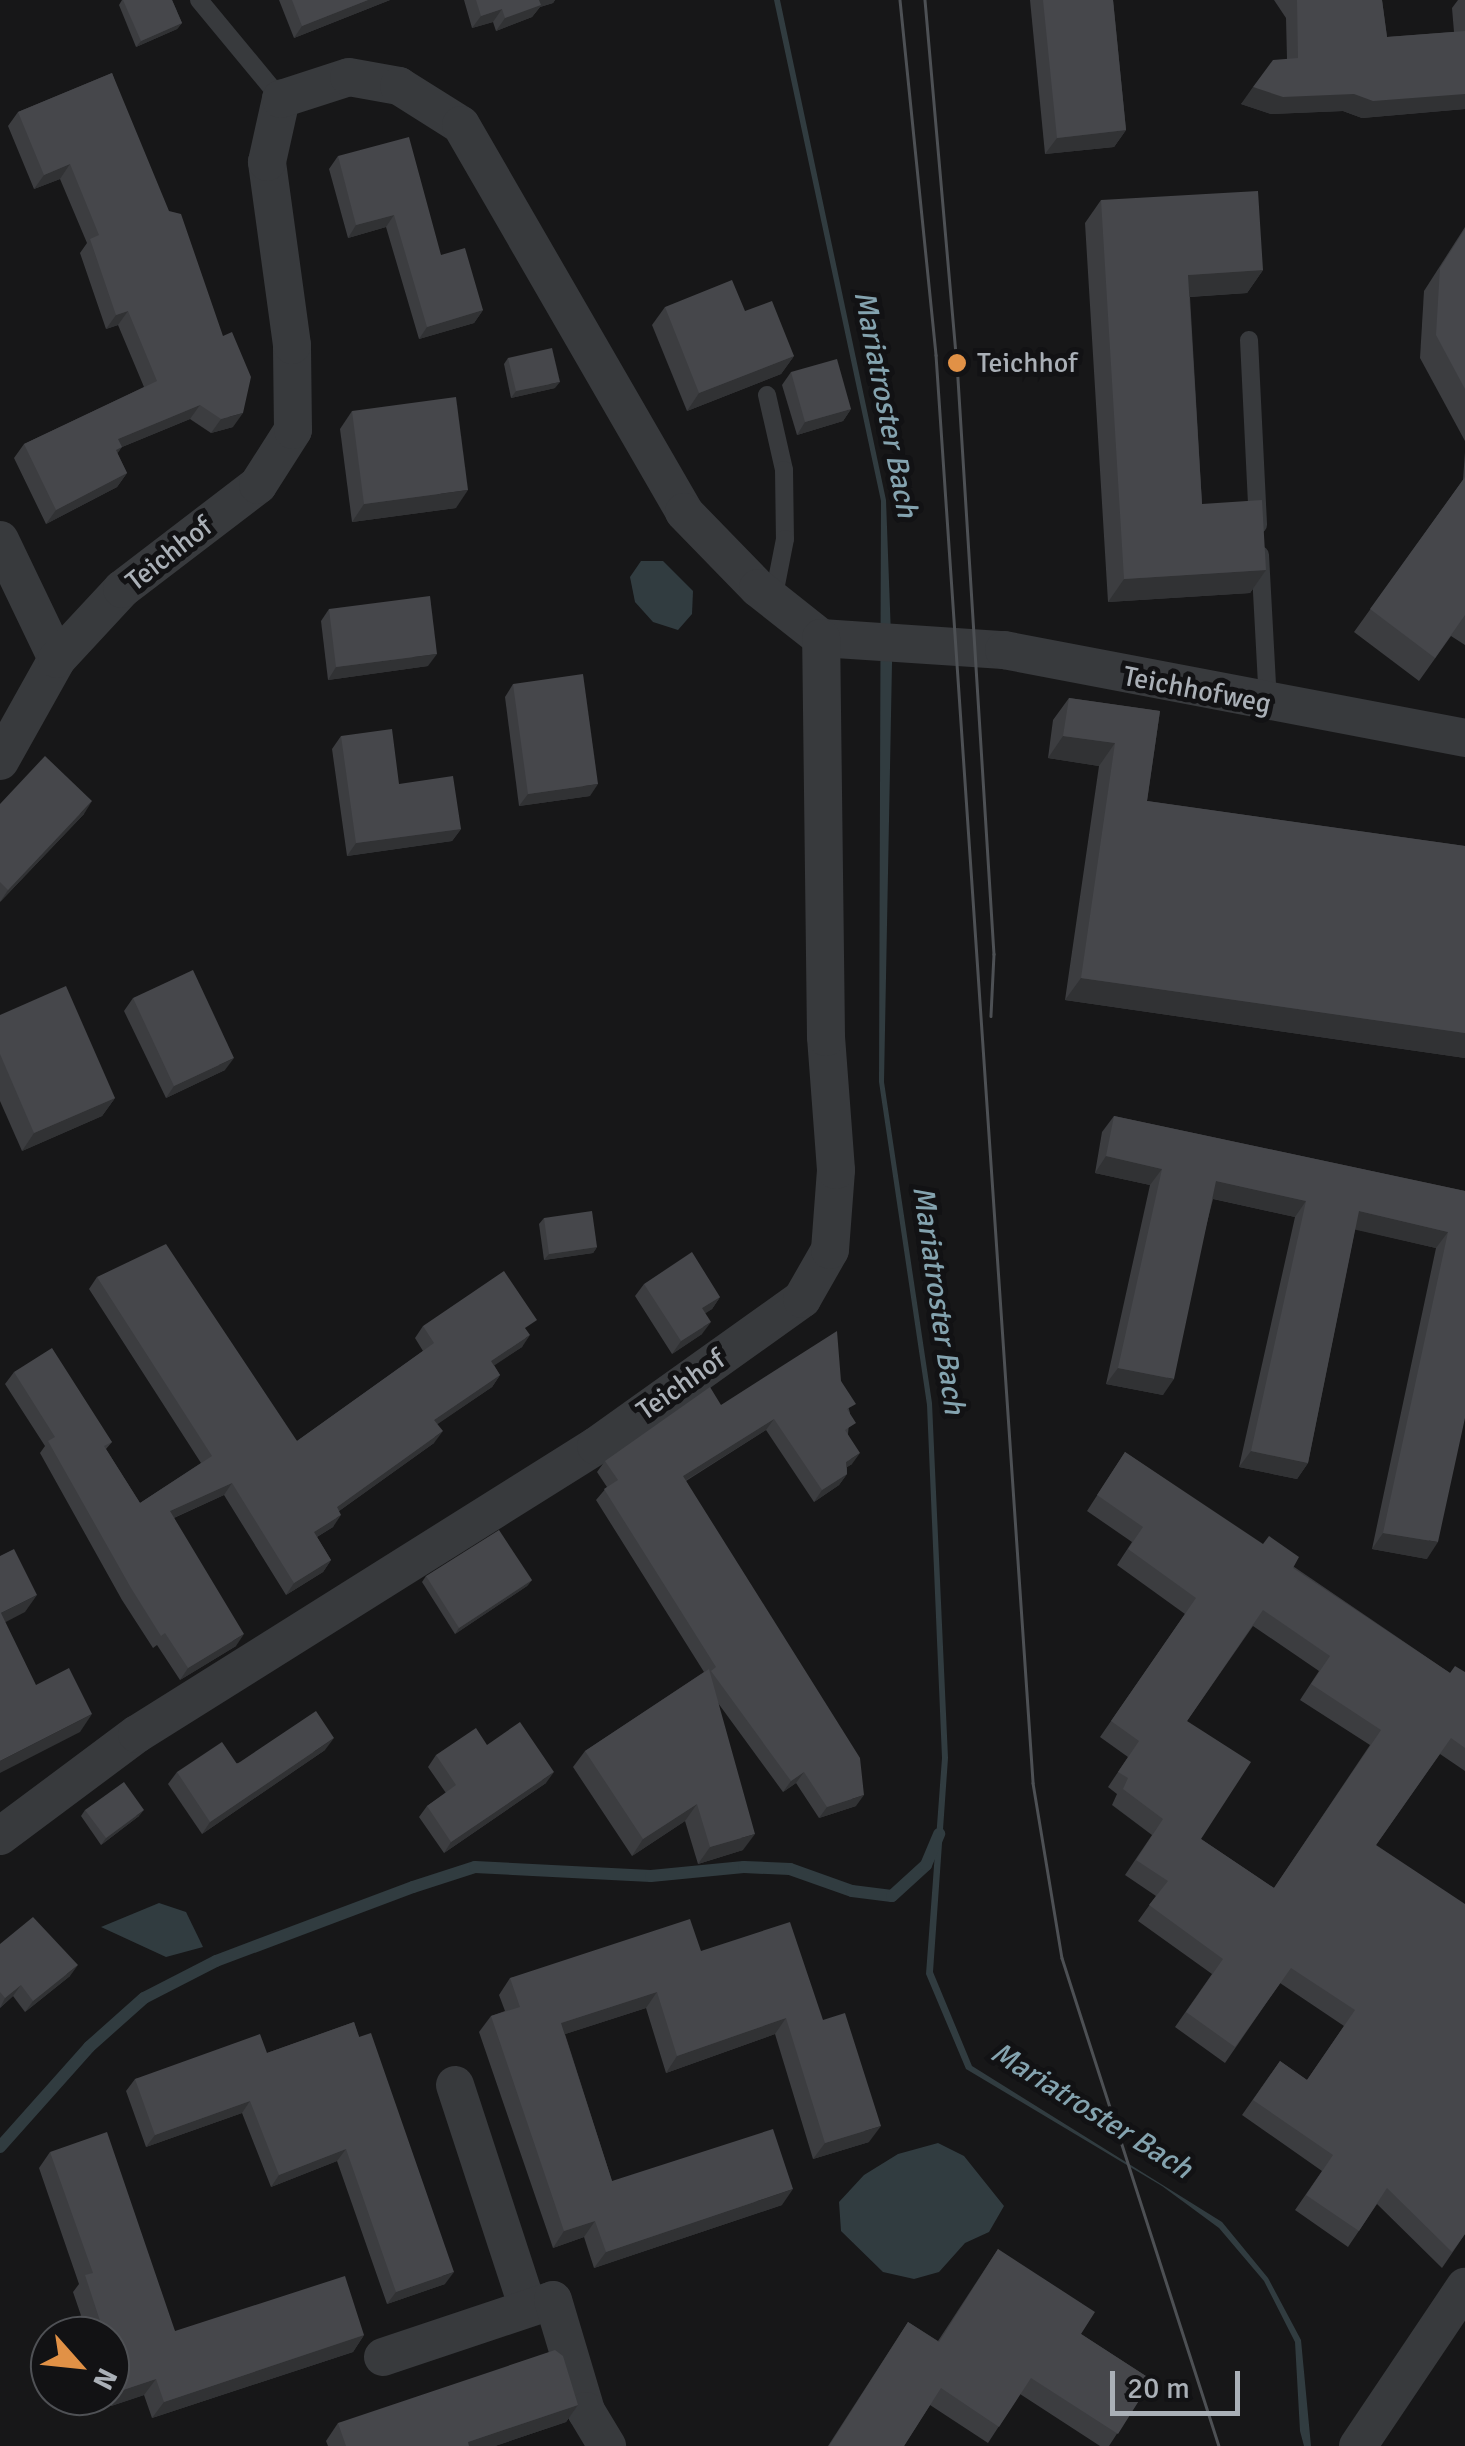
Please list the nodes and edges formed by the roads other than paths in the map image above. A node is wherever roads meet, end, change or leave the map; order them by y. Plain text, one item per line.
1 (198, 0) edge
2 (280, 100) junction
3 (1249, 340) dead end
4 (766, 395) edge
5 (0, 540) edge
6 (774, 600) junction
7 (838, 637) junction
8 (57, 659) junction
9 (1268, 705) junction
10 (1465, 738) edge
11 (0, 761) edge
12 (0, 1836) edge
13 (455, 2085) dead end
14 (1465, 2286) edge
15 (527, 2305) junction
16 (383, 2357) dead end
17 (608, 2446) edge
18 (1358, 2446) edge

1 - 2 lane
2 - 6 street
2 - 8 street, Teichhof
3 - 9 lane
4 - 6 lane
5 - 8 street
6 - 7 street
7 - 9 street, Teichhofweg
7 - 12 street, Teichhof
8 - 11 street, Teichhof
9 - 10 street, Teichhofweg
13 - 15 street
14 - 18 street
15 - 16 street
15 - 17 street

